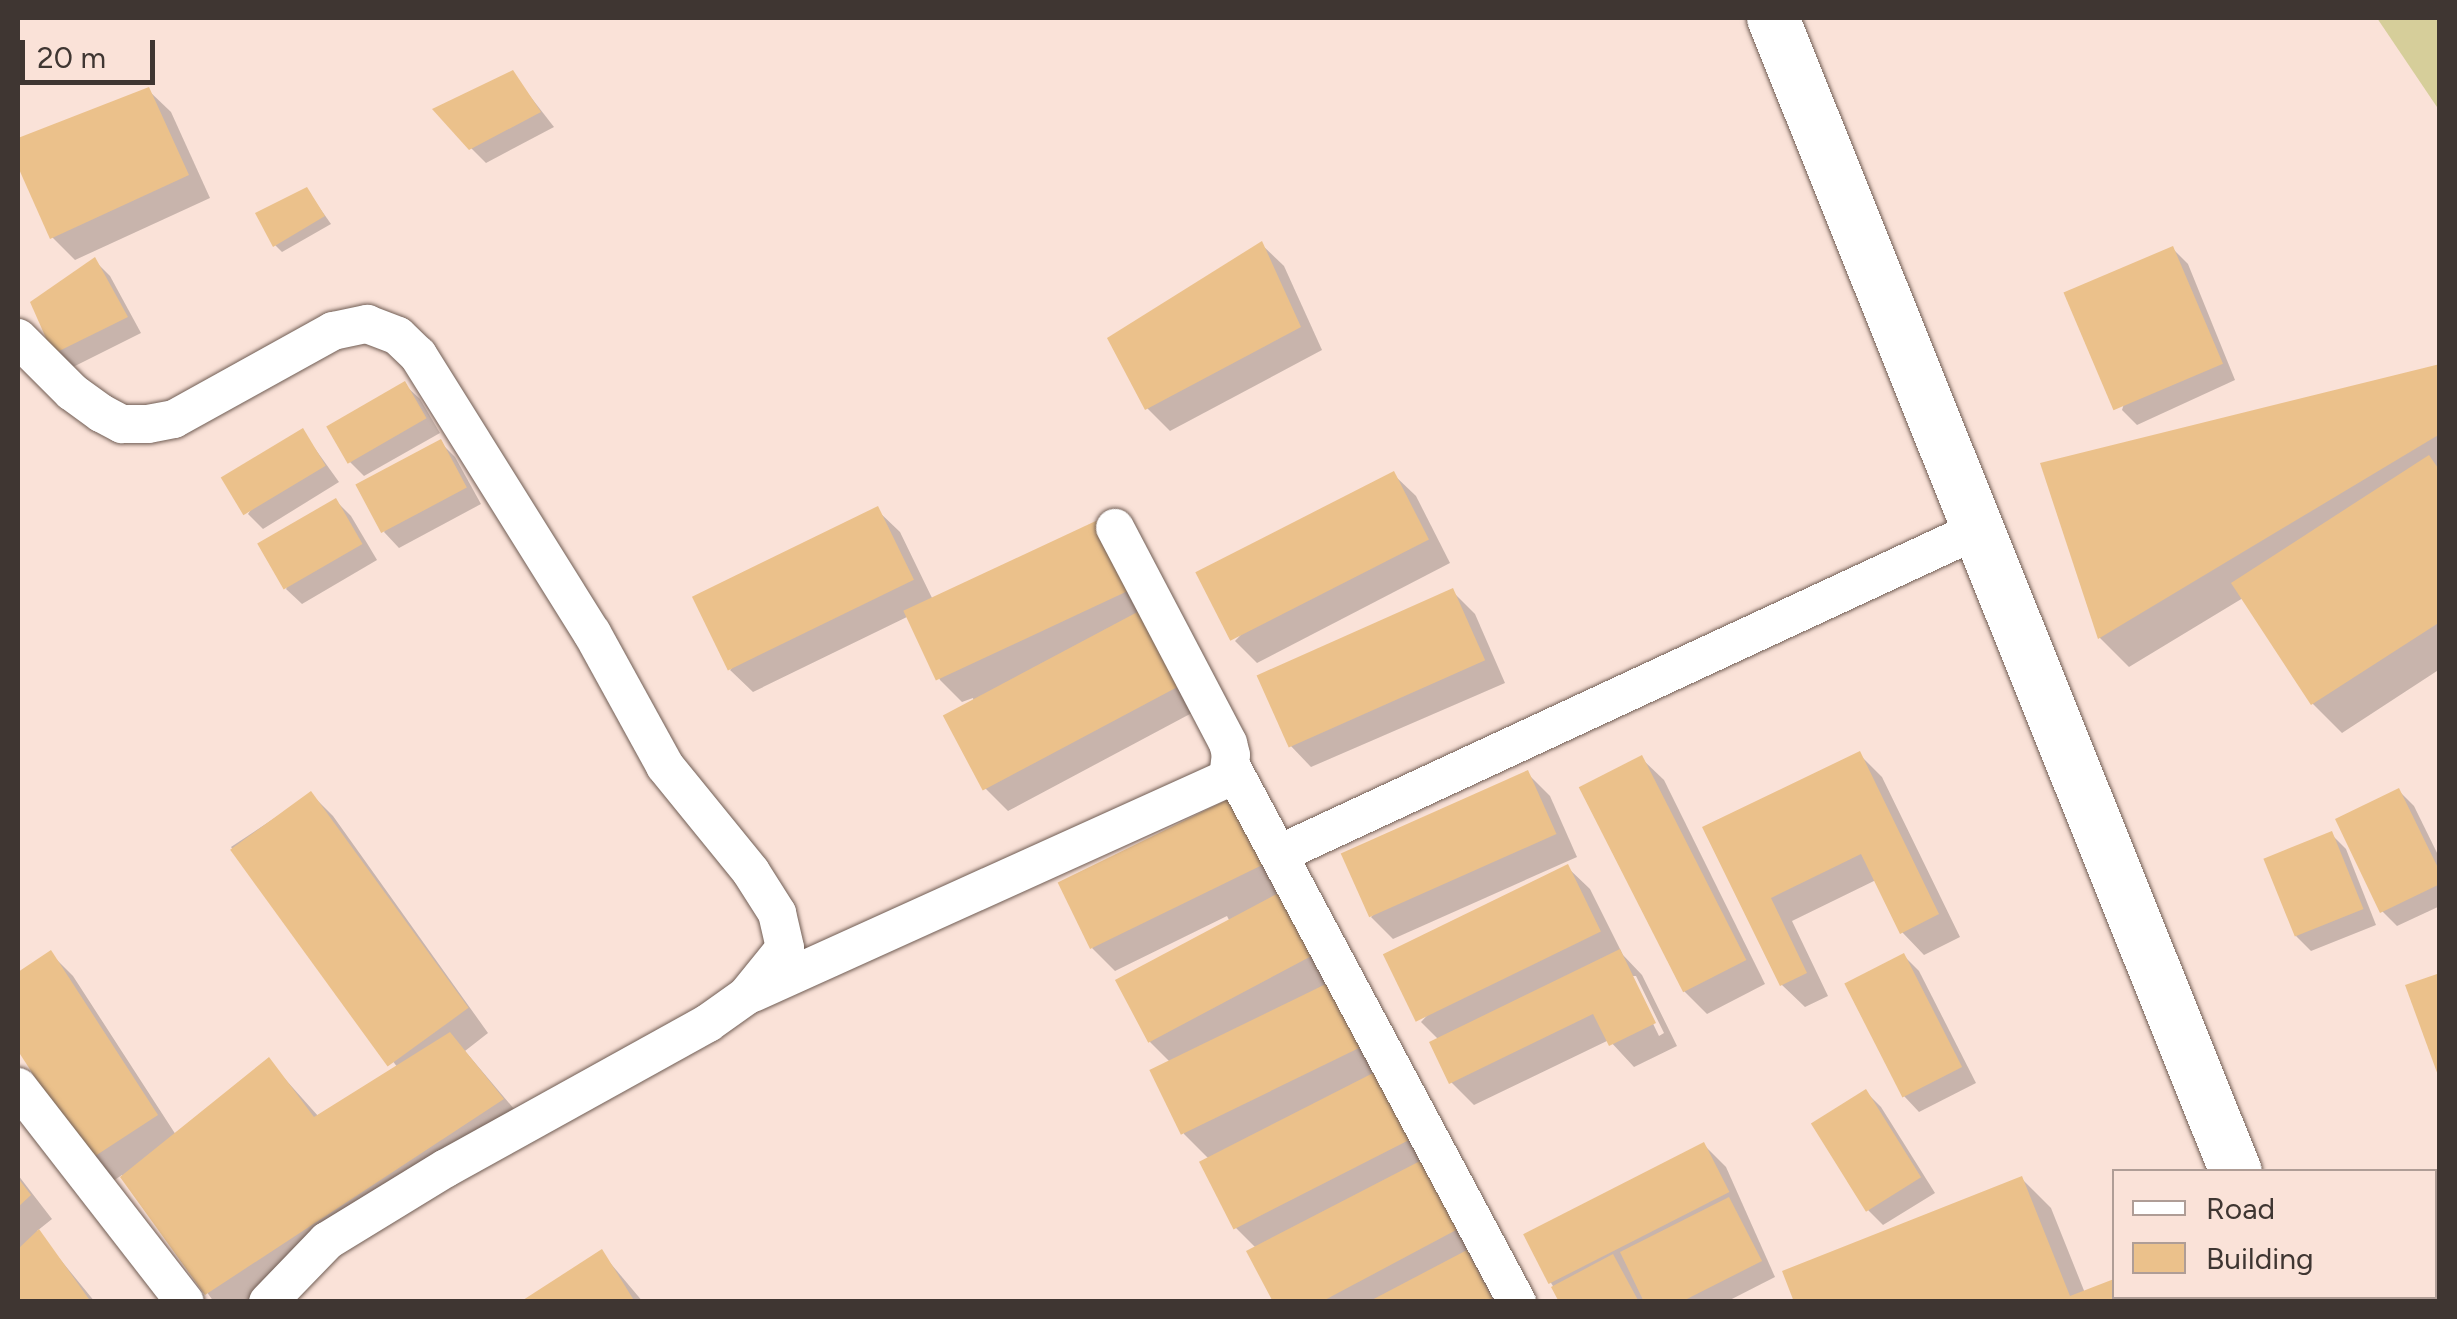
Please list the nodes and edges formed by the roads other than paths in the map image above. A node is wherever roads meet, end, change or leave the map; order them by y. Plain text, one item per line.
1 (1773, 18) edge
2 (18, 338) edge
3 (1115, 528) dead end
4 (1979, 529) junction
5 (1231, 766) junction
6 (1279, 854) junction
7 (746, 996) junction
8 (18, 1087) edge
9 (2235, 1169) edge
10 (185, 1302) edge
11 (268, 1302) edge
12 (1517, 1302) edge

1 - 4 main road
2 - 7 street
3 - 5 street
4 - 6 street
4 - 9 main road
5 - 6 street
5 - 7 street
6 - 12 street
7 - 11 street
8 - 10 street

